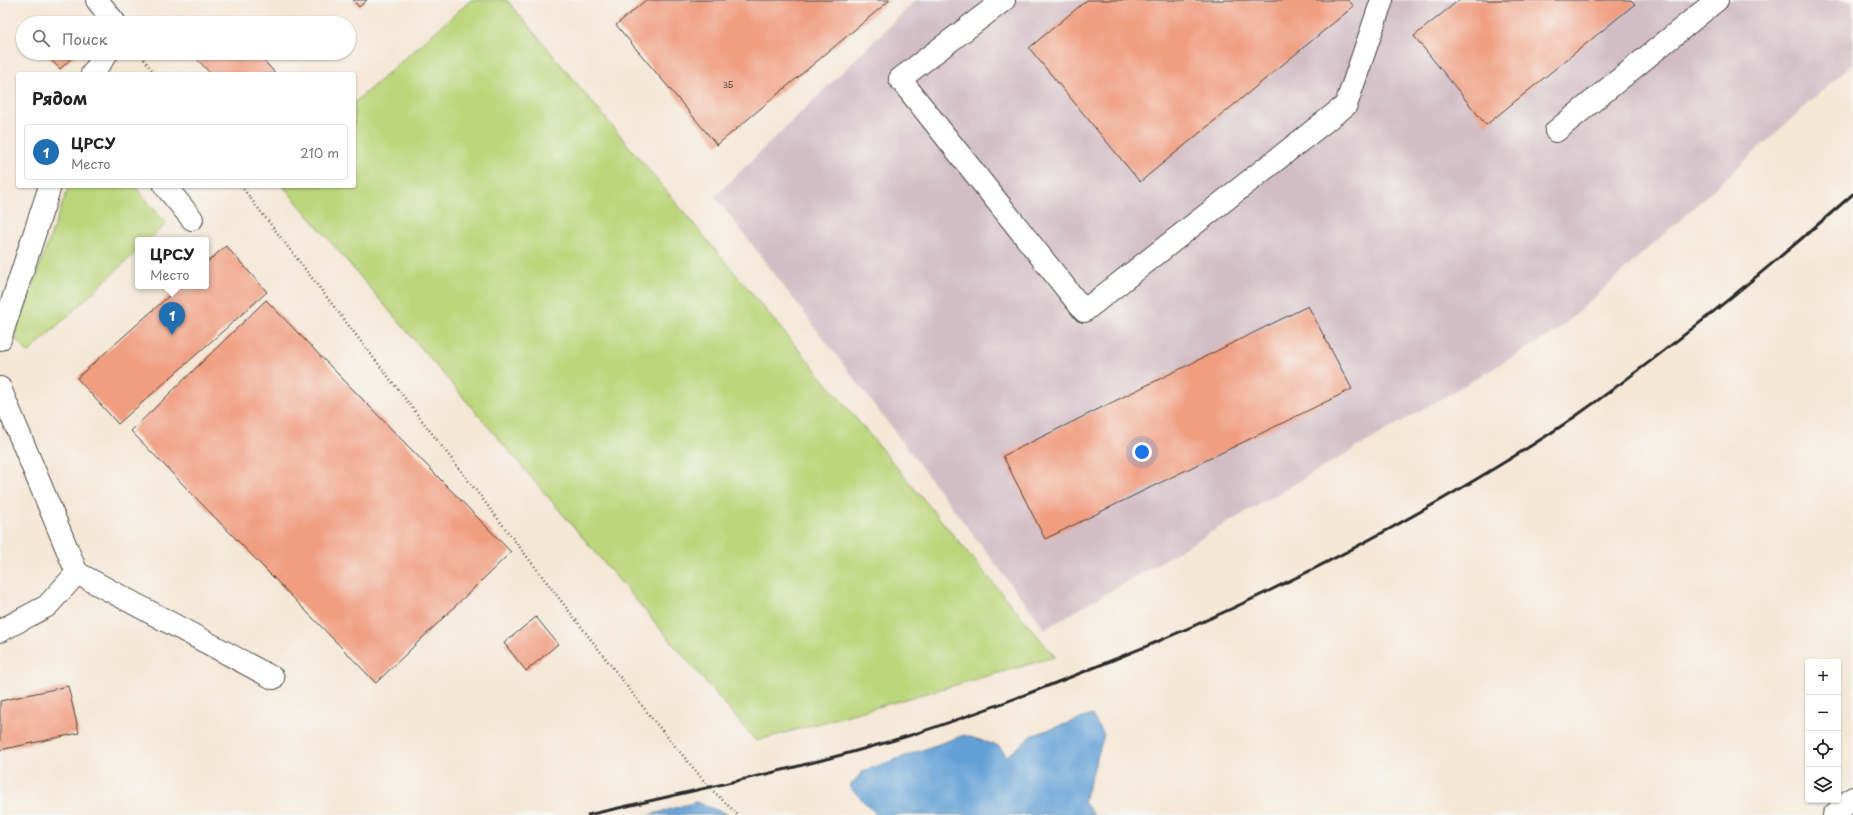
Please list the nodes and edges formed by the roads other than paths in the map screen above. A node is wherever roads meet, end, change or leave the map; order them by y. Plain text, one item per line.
1 (97, 0) edge
2 (1004, 0) edge
3 (1382, 0) edge
4 (1717, 0) edge
5 (110, 16) edge
6 (102, 60) edge
7 (93, 72) edge
8 (1556, 131) dead end
9 (49, 188) edge
10 (167, 188) edge
11 (192, 219) dead end
12 (0, 339) edge
13 (0, 388) edge
14 (77, 573) junction
15 (0, 632) edge
16 (273, 678) dead end
17 (1853, 798) edge
18 (1834, 815) edge

1 - 5 main road
2 - 3 main road
4 - 8 main road
6 - 7 main road
9 - 12 main road
10 - 11 main road
13 - 14 main road
14 - 15 main road
14 - 16 main road
17 - 18 main road

